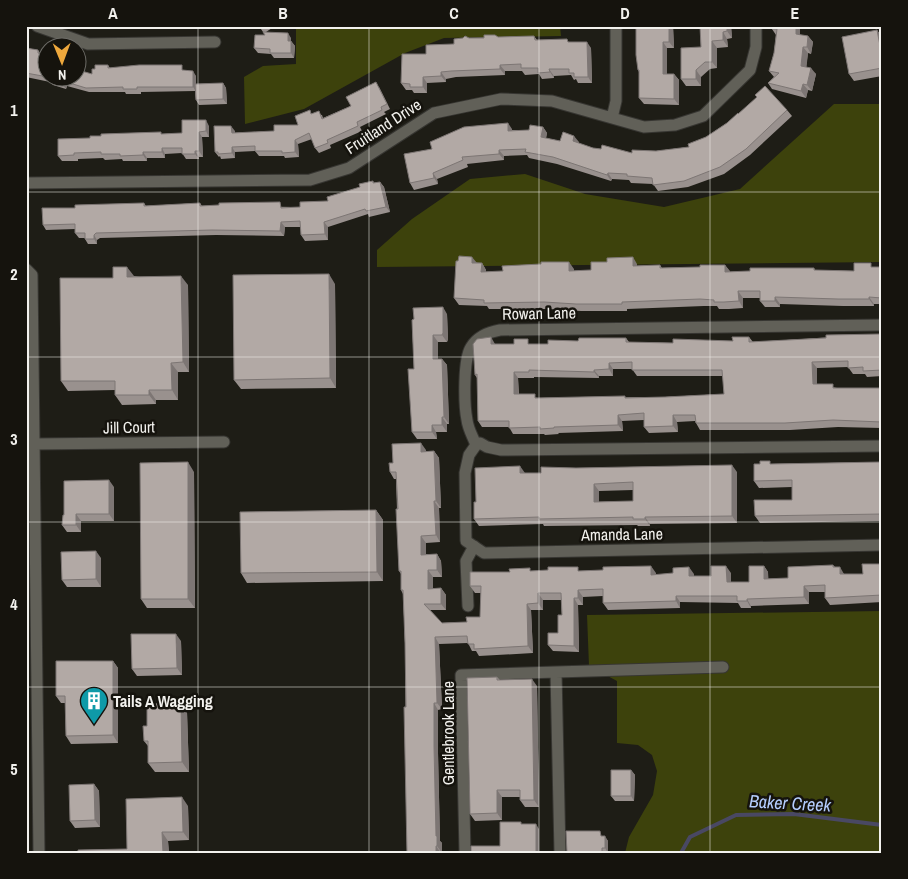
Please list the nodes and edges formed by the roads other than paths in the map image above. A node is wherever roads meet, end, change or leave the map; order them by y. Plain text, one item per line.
1 (37, 26) edge
2 (616, 26) edge
3 (756, 26) edge
4 (215, 42) dead end
5 (612, 118) junction
6 (26, 183) edge
7 (29, 272) edge
8 (882, 325) edge
9 (224, 442) dead end
10 (34, 444) junction
11 (476, 445) junction
12 (882, 446) edge
13 (882, 545) edge
14 (474, 546) junction
15 (468, 606) dead end
16 (722, 667) dead end
17 (556, 672) junction
18 (39, 853) edge
19 (465, 853) edge
20 (560, 853) edge

1 - 4 street
2 - 5 street
3 - 5 street, Fruitland Drive
5 - 6 street, Fruitland Drive
7 - 10 street
8 - 11 street, Rowan Lane
9 - 10 street, Jill Court
10 - 18 street
11 - 12 street
11 - 14 street
13 - 14 street, Amanda Lane
14 - 15 street
16 - 17 street, Gentlebrook Lane
17 - 19 street, Gentlebrook Lane
17 - 20 street

